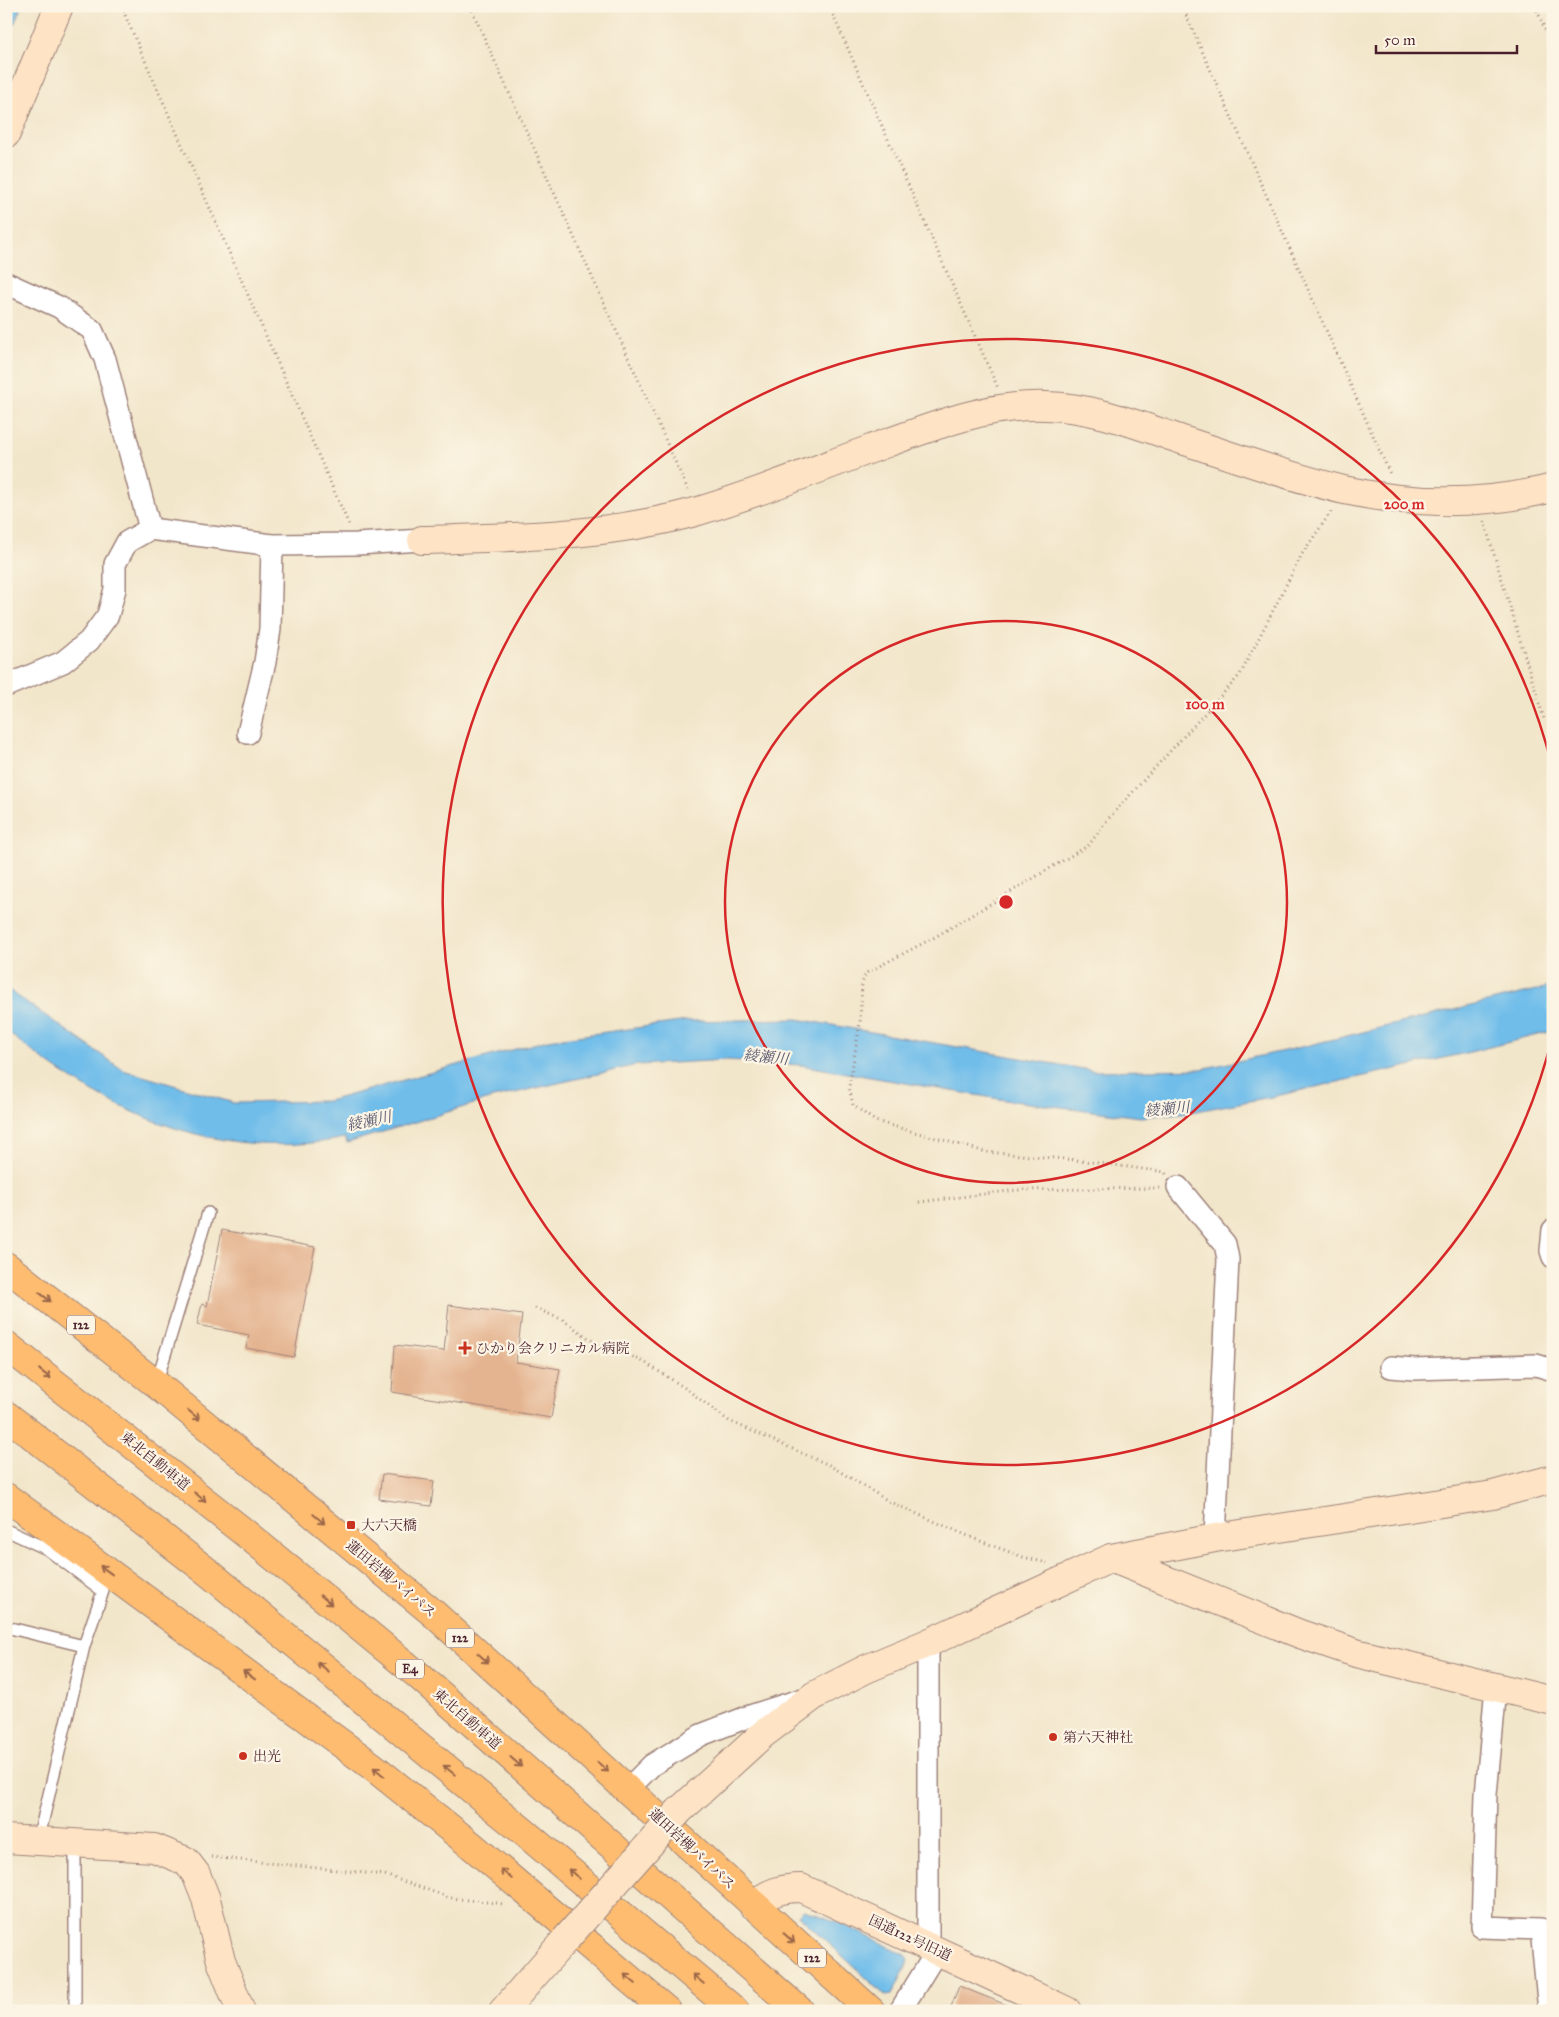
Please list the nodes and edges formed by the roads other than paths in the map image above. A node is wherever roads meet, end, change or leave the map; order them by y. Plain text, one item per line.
1 (59, 6) edge
2 (6, 134) edge
3 (6, 283) edge
4 (1553, 488) edge
5 (150, 530) junction
6 (422, 540) joint
7 (272, 545) junction
8 (6, 686) edge
9 (248, 732) dead end
10 (1178, 1187) road end
11 (208, 1213) dead end
12 (1553, 1230) edge
13 (1553, 1257) edge
14 (6, 1266) edge
15 (6, 1344) edge
16 (1391, 1367) dead end
17 (1553, 1370) edge
18 (156, 1384) junction
19 (6, 1415) edge
20 (1553, 1479) edge
21 (6, 1497) edge
22 (6, 1530) edge
23 (1215, 1538) junction
24 (1111, 1558) junction
25 (6, 1627) edge
26 (928, 1643) junction
27 (84, 1646) junction
28 (1496, 1688) junction
29 (815, 1695) junction
30 (1553, 1702) edge
31 (628, 1789) junction
32 (6, 1839) edge
33 (38, 1841) junction
34 (74, 1843) junction
35 (753, 1905) junction
36 (933, 1949) junction
37 (75, 2011) edge
38 (241, 2011) edge
39 (503, 2011) edge
40 (667, 2011) edge
41 (735, 2011) edge
42 (800, 2011) edge
43 (871, 2011) edge
44 (900, 2011) edge
45 (1067, 2011) edge
46 (1549, 2011) edge

1 - 2 street
3 - 5 street
4 - 6 street
5 - 7 street
5 - 8 street
6 - 7 street
7 - 9 street
10 - 23 street
11 - 18 lane
12 - 13 street
14 -> 18 highway, 蓮田岩槻バイパス / 122
15 -> 42 highway, 東北自動車道 / E4
16 - 17 street
18 -> 31 highway, 蓮田岩槻バイパス / 122
41 -> 19 highway
20 - 23 street
40 -> 21 highway
22 - 27 lane
23 - 24 street
24 - 26 street
24 - 28 street
25 - 27 lane
26 - 29 street
26 - 36 street
27 - 33 lane
28 - 30 street
28 - 46 street
29 - 31 street
29 - 39 street, bridge
31 - 35 highway, 蓮田岩槻バイパス / 122
32 - 33 street
33 - 34 street
34 - 37 lane
34 - 38 street
35 - 36 street, 国道122号旧道
35 -> 43 highway, 蓮田岩槻バイパス / 122
36 - 44 street
36 - 45 street, 国道122号旧道

